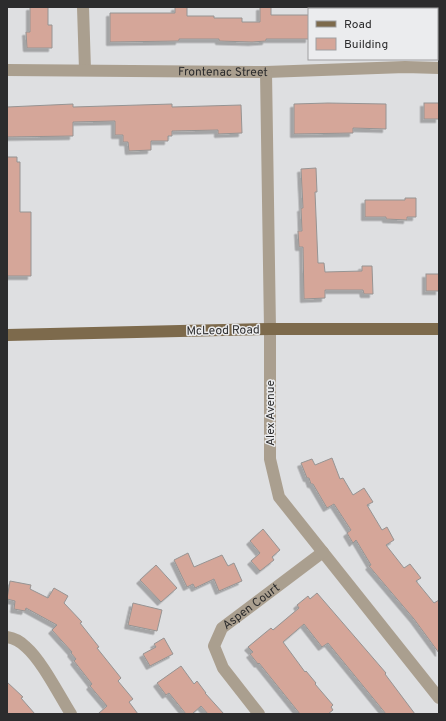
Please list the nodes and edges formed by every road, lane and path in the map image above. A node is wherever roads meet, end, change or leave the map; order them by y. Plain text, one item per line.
1 (83, 7) edge
2 (439, 68) edge
3 (7, 70) edge
4 (85, 70) junction
5 (266, 72) junction
6 (439, 329) edge
7 (270, 330) junction
8 (7, 335) edge
9 (323, 552) junction
10 (7, 637) edge
11 (439, 698) edge
12 (71, 714) edge
13 (259, 714) edge

1 - 4 street
2 - 5 street, Frontenac Street
3 - 4 street, Frontenac Street
4 - 5 street, Frontenac Street
5 - 7 street, Alex Avenue
6 - 7 main road, McLeod Road
7 - 8 main road, McLeod Road
7 - 9 street, Alex Avenue
9 - 11 street, Alex Avenue
9 - 13 street, Aspen Court
10 - 12 street

